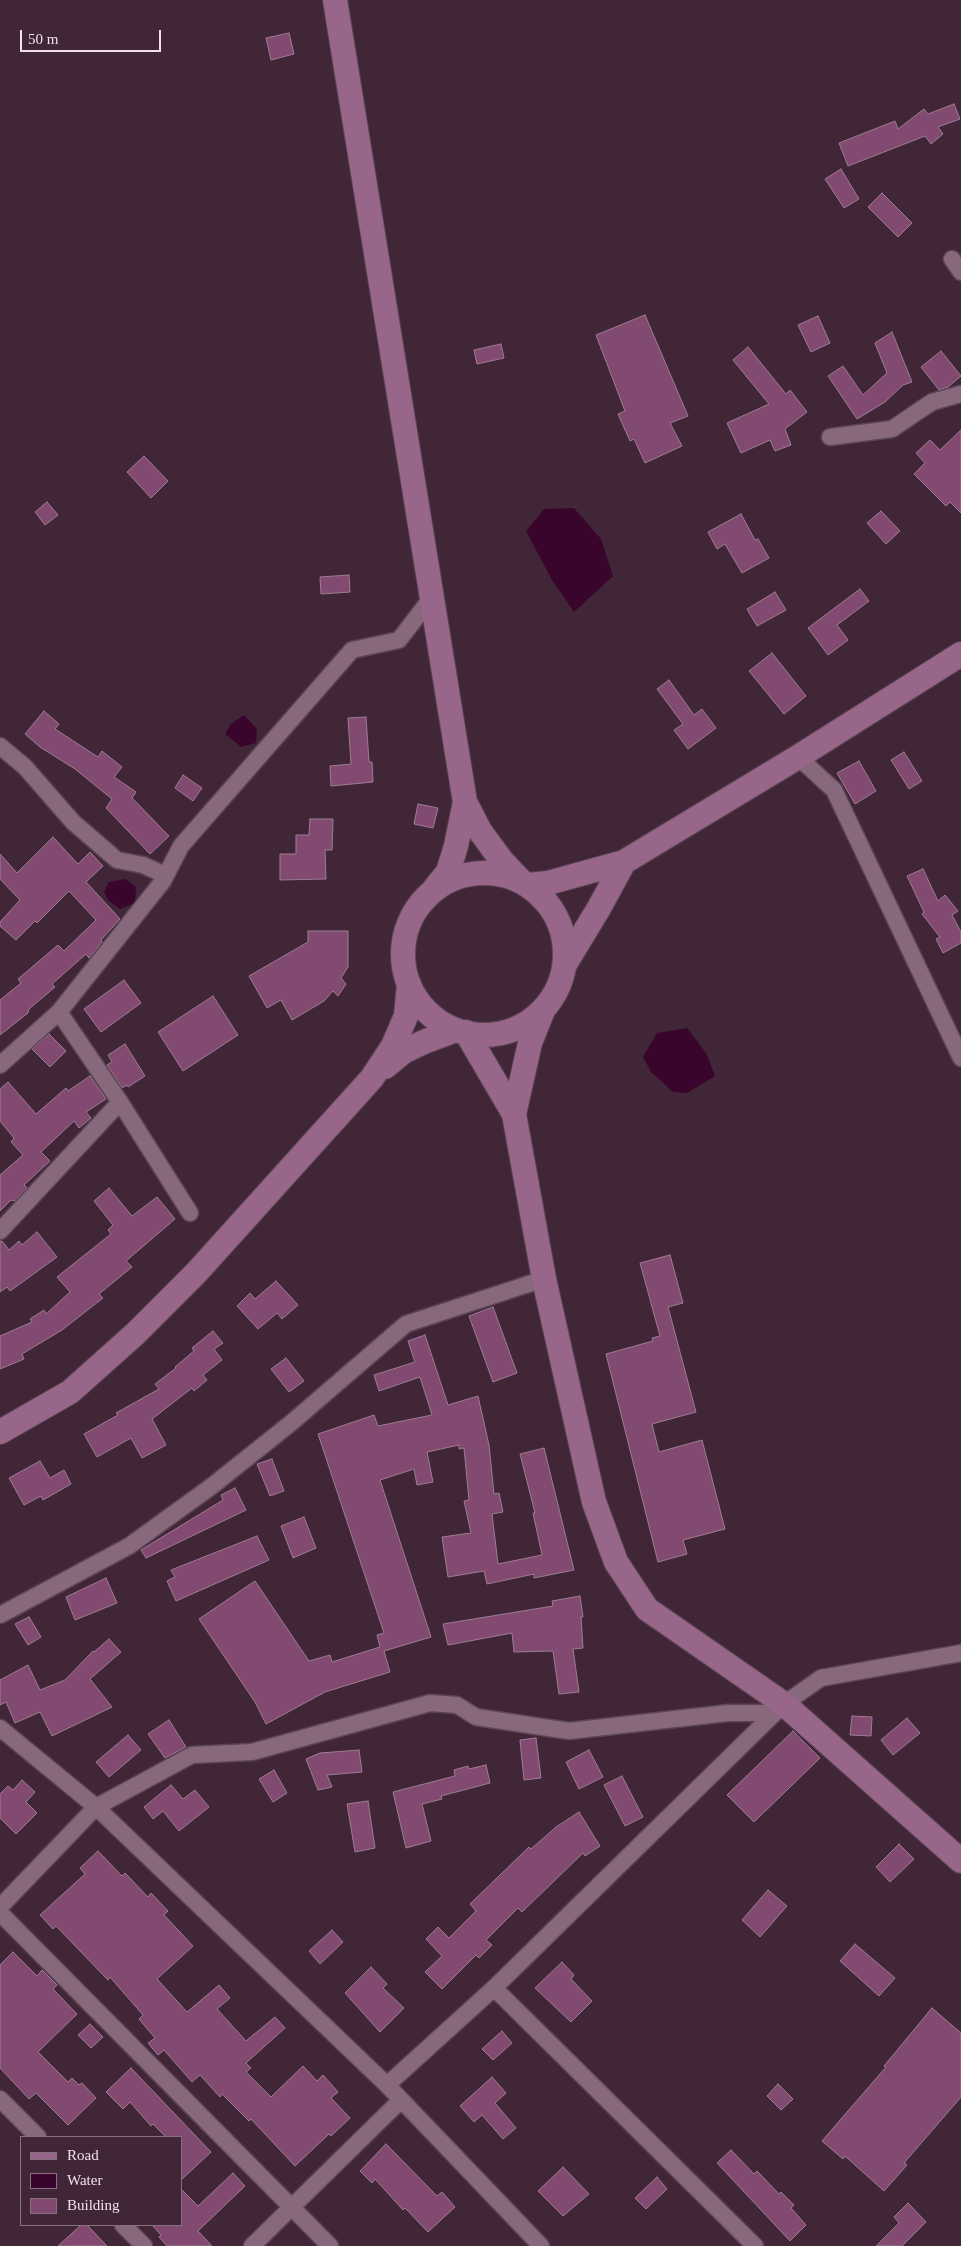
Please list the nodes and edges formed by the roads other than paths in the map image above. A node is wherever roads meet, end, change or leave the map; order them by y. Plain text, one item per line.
1 (335, 0) edge
2 (961, 394) edge
3 (830, 436) dead end
4 (432, 597) junction
5 (961, 654) edge
6 (0, 746) edge
7 (798, 757) junction
8 (465, 802) junction
9 (624, 862) junction
10 (166, 875) junction
11 (525, 883) junction
12 (430, 893) junction
13 (565, 964) junction
14 (409, 984) junction
15 (543, 1010) junction
16 (59, 1012) junction
17 (461, 1031) junction
18 (961, 1058) edge
19 (0, 1065) edge
20 (372, 1078) junction
21 (120, 1102) junction
22 (514, 1114) junction
23 (190, 1213) dead end
24 (0, 1230) edge
25 (544, 1278) junction
26 (0, 1432) edge
27 (0, 1615) edge
28 (961, 1653) edge
29 (779, 1708) junction
30 (0, 1728) edge
31 (96, 1808) junction
32 (961, 1861) edge
33 (0, 1907) edge
34 (0, 1912) edge
35 (494, 1988) junction
36 (387, 2085) junction
37 (0, 2099) edge
38 (401, 2100) junction
39 (37, 2136) edge
40 (290, 2208) junction
41 (124, 2226) edge
42 (144, 2246) edge
43 (252, 2246) edge
44 (330, 2246) edge
45 (541, 2246) edge
46 (754, 2246) edge

1 - 4 main road
2 - 3 street
4 - 8 main road
4 - 10 street
5 - 7 main road
6 - 10 street
7 - 9 main road
7 - 18 street
8 - 11 main road
8 - 12 main road
9 - 11 main road
9 - 13 main road
10 - 16 street
11 - 12 main road
11 - 13 main road
12 - 14 main road
13 - 15 main road
14 - 17 main road
14 - 20 main road
15 - 17 main road
15 - 22 main road
16 - 19 street
16 - 21 street
17 - 20 main road
17 - 22 main road
20 - 26 main road
21 - 23 street
21 - 24 street
22 - 25 main road
25 - 27 street
25 - 29 main road
28 - 29 street
29 - 31 street
29 - 32 main road
29 - 35 street
30 - 31 street
31 - 33 street
31 - 36 street
34 - 40 street
35 - 36 street
35 - 46 street
36 - 38 street
37 - 39 street
38 - 40 street
38 - 45 street
40 - 43 street
40 - 44 street
41 - 42 street

